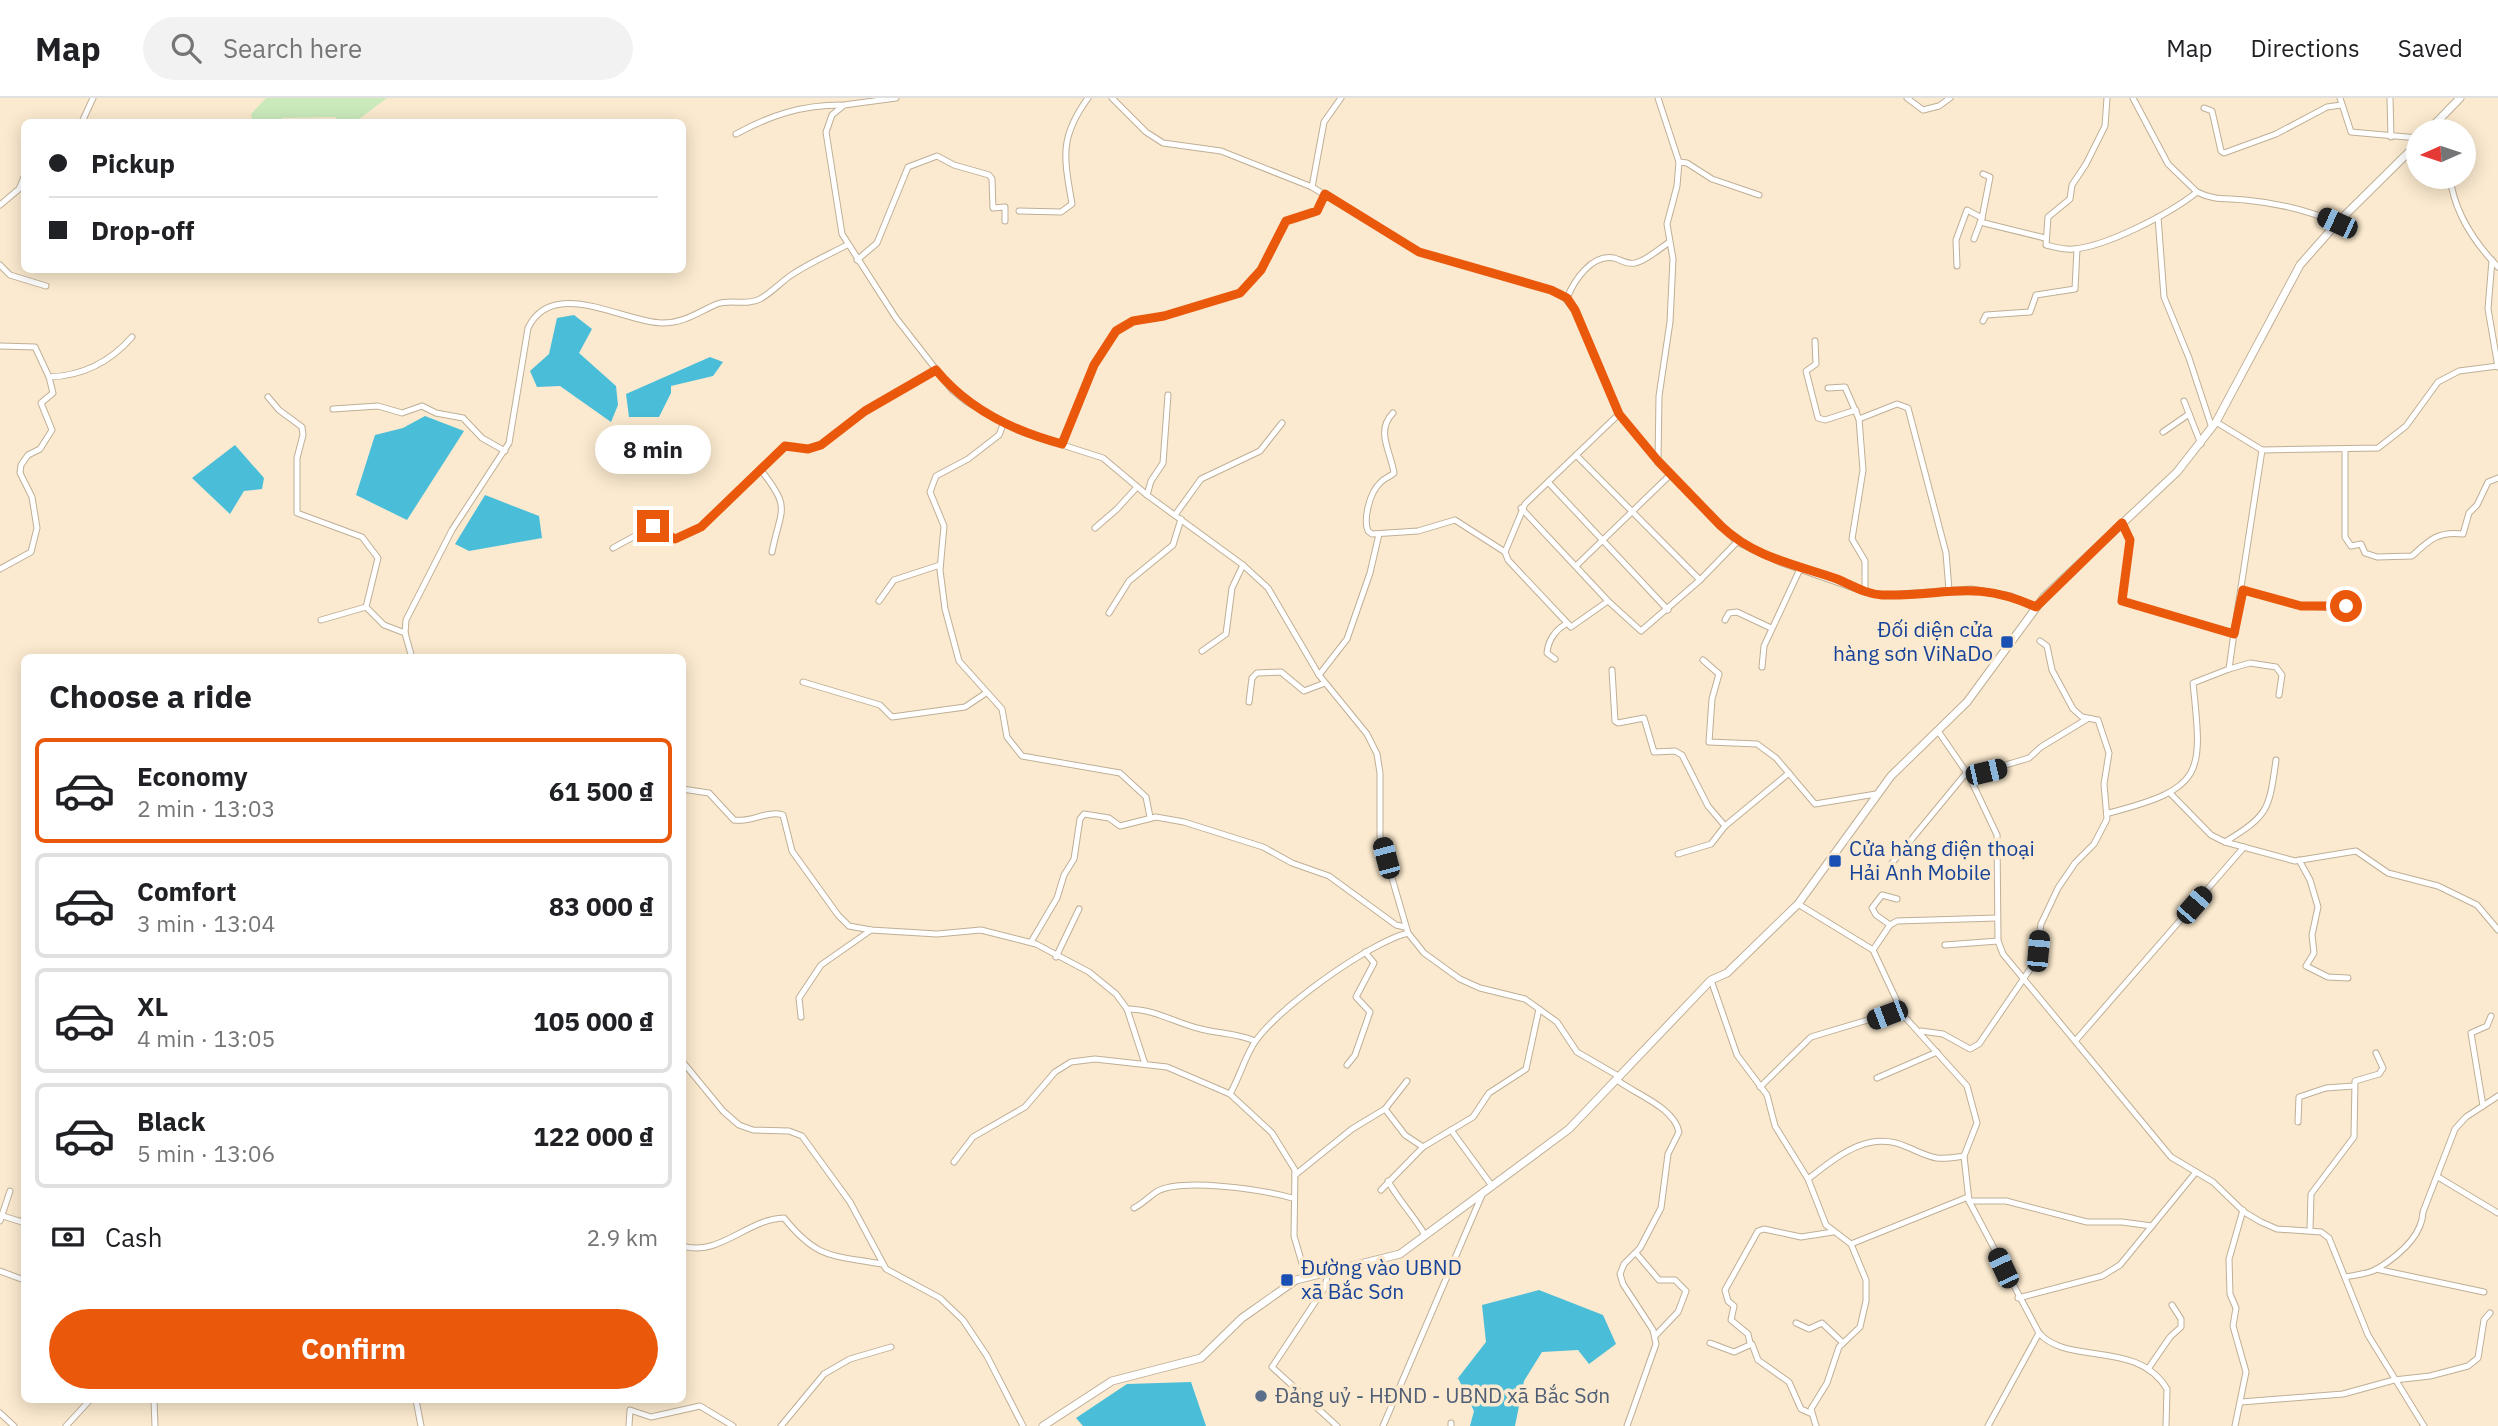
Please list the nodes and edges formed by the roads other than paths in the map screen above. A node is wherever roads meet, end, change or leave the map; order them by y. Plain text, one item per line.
1 (93, 98) edge
2 (896, 98) edge
3 (1088, 98) edge
4 (1112, 98) edge
5 (1342, 98) edge
6 (1658, 98) edge
7 (1907, 98) edge
8 (1950, 98) edge
9 (2107, 98) edge
10 (2133, 98) edge
11 (2340, 98) edge
12 (2390, 98) edge
13 (2460, 98) edge
14 (844, 104) junction
15 (2342, 105) junction
16 (2204, 108) dead end
17 (83, 119) edge
18 (2440, 119) edge
19 (736, 134) dead end
20 (2390, 138) junction
21 (2406, 139) edge
22 (2406, 152) edge
23 (1679, 162) junction
24 (1983, 174) dead end
25 (21, 184) edge
26 (1312, 187) junction
27 (2451, 189) edge
28 (2197, 192) junction
29 (1325, 194) junction
30 (1759, 195) dead end
31 (0, 205) edge
32 (1019, 211) dead end
33 (2158, 217) junction
34 (1981, 220) junction
35 (1005, 221) dead end
36 (2337, 223) junction
37 (2045, 238) junction
38 (1974, 239) dead end
39 (1668, 243) junction
40 (847, 245) junction
41 (2077, 249) junction
42 (2492, 260) junction
43 (857, 261) junction
44 (0, 265) edge
45 (1957, 266) dead end
46 (2498, 267) edge
47 (46, 286) dead end
48 (1567, 298) junction
49 (1983, 321) dead end
50 (132, 337) dead end
51 (1815, 341) dead end
52 (0, 346) edge
53 (2498, 367) edge
54 (936, 370) junction
55 (49, 377) junction
56 (1828, 388) dead end
57 (1168, 395) dead end
58 (268, 397) dead end
59 (2184, 401) dead end
60 (334, 409) dead end
61 (1856, 410) junction
62 (1393, 413) dead end
63 (1619, 414) junction
64 (2189, 414) junction
65 (1859, 419) junction
66 (1004, 422) junction
67 (1282, 422) dead end
68 (2214, 425) junction
69 (2163, 432) dead end
70 (1062, 444) junction
71 (2201, 444) junction
72 (2345, 449) junction
73 (2262, 450) junction
74 (505, 451) junction
75 (1576, 455) junction
76 (1658, 461) junction
77 (760, 469) junction
78 (1671, 474) junction
79 (2498, 478) edge
80 (1548, 482) junction
81 (1137, 487) junction
82 (1147, 495) junction
83 (1521, 508) junction
84 (1633, 511) junction
85 (1178, 517) junction
86 (2122, 523) junction
87 (1095, 528) dead end
88 (1379, 534) junction
89 (1603, 540) junction
90 (1737, 542) junction
91 (613, 548) dead end
92 (772, 552) dead end
93 (1505, 552) junction
94 (940, 565) junction
95 (1243, 565) junction
96 (1576, 566) junction
97 (0, 569) edge
98 (1800, 569) junction
99 (1700, 580) junction
100 (1949, 590) junction
101 (2243, 590) junction
102 (1866, 592) junction
103 (879, 601) dead end
104 (1608, 601) junction
105 (366, 607) junction
106 (2036, 607) junction
107 (2358, 609) dead end
108 (1668, 610) junction
109 (1109, 613) dead end
110 (321, 620) dead end
111 (1725, 620) dead end
112 (1566, 624) junction
113 (1771, 628) junction
114 (405, 633) junction
115 (2234, 634) junction
116 (2040, 641) dead end
117 (1202, 651) dead end
118 (411, 654) edge
119 (1555, 659) dead end
120 (1703, 660) dead end
121 (1762, 667) dead end
122 (2229, 669) junction
123 (1612, 670) dead end
124 (1319, 675) junction
125 (803, 682) dead end
126 (1325, 683) junction
127 (986, 693) junction
128 (2280, 695) dead end
129 (1249, 702) dead end
130 (2087, 719) junction
131 (1938, 730) junction
132 (2276, 760) dead end
133 (1789, 773) junction
134 (1968, 774) junction
135 (686, 790) edge
136 (1877, 794) junction
137 (2171, 794) junction
138 (2109, 813) junction
139 (1150, 817) junction
140 (1725, 826) junction
141 (2225, 842) junction
142 (2244, 847) junction
143 (1678, 854) dead end
144 (2300, 860) junction
145 (1903, 872) dead end
146 (1897, 899) dead end
147 (1798, 904) junction
148 (1079, 909) dead end
149 (1997, 918) junction
150 (1890, 925) junction
151 (871, 930) junction
152 (1406, 930) junction
153 (2498, 930) edge
154 (1998, 941) junction
155 (1031, 942) junction
156 (1945, 945) dead end
157 (1873, 950) junction
158 (1365, 952) junction
159 (1056, 957) junction
160 (2025, 977) junction
161 (2348, 978) dead end
162 (1711, 980) junction
163 (1127, 1009) junction
164 (1539, 1009) junction
165 (1901, 1010) junction
166 (2491, 1016) dead end
167 (801, 1017) dead end
168 (1921, 1031) junction
169 (2077, 1039) junction
170 (1255, 1041) junction
171 (1937, 1052) junction
172 (2376, 1053) dead end
173 (1145, 1064) junction
174 (1347, 1065) dead end
175 (686, 1066) edge
176 (1877, 1078) dead end
177 (1618, 1079) junction
178 (1407, 1081) dead end
179 (2354, 1086) junction
180 (1760, 1087) junction
181 (1230, 1094) junction
182 (2498, 1096) edge
183 (2483, 1106) junction
184 (1385, 1109) junction
185 (2298, 1122) dead end
186 (1451, 1130) junction
187 (1423, 1147) junction
188 (1964, 1156) junction
189 (954, 1162) dead end
190 (2196, 1172) junction
191 (1295, 1175) junction
192 (2438, 1177) junction
193 (1808, 1179) junction
194 (1388, 1181) junction
195 (1492, 1186) junction
196 (1381, 1190) dead end
197 (10, 1191) dead end
198 (1484, 1192) junction
199 (1292, 1198) junction
200 (1968, 1199) junction
201 (1134, 1209) dead end
202 (2243, 1210) junction
203 (2498, 1213) edge
204 (2, 1218) edge
205 (21, 1222) edge
206 (2152, 1226) junction
207 (2310, 1229) junction
208 (1833, 1232) junction
209 (1425, 1235) junction
210 (1851, 1244) junction
211 (686, 1248) edge
212 (1636, 1253) junction
213 (882, 1264) junction
214 (2376, 1269) junction
215 (0, 1271) edge
216 (1328, 1272) junction
217 (1306, 1277) junction
218 (2345, 1277) junction
219 (21, 1279) edge
220 (2484, 1292) dead end
221 (2018, 1298) junction
222 (2172, 1305) dead end
223 (2490, 1313) dead end
224 (1796, 1323) dead end
225 (2039, 1333) junction
226 (1656, 1336) junction
227 (1710, 1343) dead end
228 (1750, 1343) junction
229 (1843, 1343) junction
230 (891, 1347) dead end
231 (2148, 1369) junction
232 (2394, 1380) junction
233 (2241, 1402) junction
234 (87, 1403) edge
235 (154, 1403) edge
236 (417, 1403) edge
237 (0, 1413) edge
238 (1810, 1413) junction
239 (1387, 1424) edge
240 (1814, 1425) edge
241 (14, 1426) edge
242 (66, 1426) edge
243 (155, 1426) edge
244 (421, 1426) edge
245 (629, 1426) edge
246 (733, 1426) edge
247 (781, 1426) edge
248 (1023, 1426) edge
249 (1043, 1426) edge
250 (1337, 1426) edge
251 (1628, 1426) edge
252 (1988, 1426) edge
253 (2166, 1426) edge
254 (2235, 1426) edge
255 (2424, 1426) edge

1 - 17 street
2 - 14 street
3 - 32 street
4 - 26 street
5 - 26 street
6 - 23 street
7 - 8 street
9 - 37 street
10 - 28 street
11 - 15 street
12 - 20 street
13 - 18 street
14 - 19 street
14 - 40 street
15 - 16 street
15 - 20 street
20 - 21 street
22 - 36 street
23 - 30 street
23 - 39 street
24 - 34 street
25 - 31 street
26 - 29 street
27 - 42 street
28 - 33 street
28 - 36 street
29 - 48 street
29 - 70 street
33 - 41 street
33 - 68 street
34 - 37 street
34 - 38 street
34 - 45 street
35 - 43 street
36 - 68 street
37 - 41 street
39 - 48 street
39 - 76 street
40 - 43 street
40 - 74 street
41 - 49 street
42 - 46 street
42 - 53 street
43 - 54 street
44 - 47 street
48 - 63 street
50 - 55 street
51 - 61 street
52 - 55 street
53 - 72 street
54 - 66 street
54 - 77 street
55 - 97 street
56 - 61 street
57 - 82 street
58 - 105 street
59 - 64 street
60 - 74 street
61 - 65 street
62 - 88 street
63 - 75 street
63 - 76 street
64 - 69 street
64 - 71 street
65 - 100 street
65 - 102 street
66 - 70 street
66 - 94 street
67 - 85 street
68 - 71 street
68 - 73 street
70 - 81 street
71 - 86 street
72 - 73 street
72 - 79 street
73 - 101 street
74 - 114 street
75 - 80 street
75 - 84 street
76 - 78 street
77 - 91 street
77 - 92 street
78 - 84 street
78 - 90 street
80 - 83 street
80 - 89 street
81 - 82 street
81 - 87 street
82 - 85 street
83 - 93 street
83 - 96 street
84 - 89 street
84 - 99 street
85 - 95 street
85 - 109 street
86 - 106 street
86 - 115 street
88 - 93 street
88 - 124 street
89 - 96 street
89 - 108 street
90 - 98 street
90 - 99 street
93 - 112 street
94 - 103 street
94 - 127 street
95 - 117 street
95 - 124 street
96 - 104 street
98 - 102 street
98 - 113 street
99 - 108 street
100 - 102 street
100 - 106 street
101 - 107 street
101 - 115 street
104 - 108 street
104 - 112 street
105 - 110 street
105 - 114 street
106 - 131 street
111 - 113 street
112 - 119 street
113 - 121 street
114 - 118 street
115 - 122 street
116 - 130 street
120 - 133 street
122 - 128 street
122 - 137 street
123 - 140 street
124 - 126 street
125 - 127 street
126 - 129 street
126 - 152 street
127 - 139 street
130 - 134 street
130 - 138 street
131 - 134 street
131 - 136 street
132 - 141 street
133 - 136 street
133 - 140 street
134 - 145 street
134 - 149 street
135 - 151 street
136 - 147 street
137 - 138 street
137 - 141 street
138 - 160 street
139 - 152 street
139 - 155 street
140 - 143 street
141 - 142 street
142 - 144 street
142 - 169 street
144 - 153 street
144 - 161 street
146 - 150 street
147 - 157 street
147 - 162 street
148 - 159 street
149 - 150 street
149 - 154 street
150 - 157 street
151 - 155 street
151 - 167 street
152 - 158 street
152 - 164 street
154 - 156 street
154 - 160 street
155 - 159 street
157 - 165 street
158 - 170 street
158 - 174 street
159 - 163 street
160 - 168 street
160 - 169 street
162 - 177 street
162 - 180 street
163 - 170 street
163 - 173 street
164 - 177 street
164 - 186 street
165 - 168 street
165 - 180 street
166 - 183 street
168 - 171 street
169 - 190 street
170 - 181 street
171 - 176 street
171 - 188 street
172 - 179 street
173 - 181 street
173 - 189 street
175 - 213 street
177 - 195 street
177 - 212 street
178 - 184 street
179 - 185 street
179 - 207 street
180 - 193 street
181 - 191 street
182 - 183 street
183 - 192 street
184 - 187 street
184 - 191 street
186 - 187 street
186 - 195 street
187 - 194 street
188 - 193 street
188 - 200 street
190 - 202 street
190 - 206 street
191 - 199 street
192 - 203 street
192 - 214 street
193 - 208 street
194 - 196 street
194 - 209 street
195 - 198 street
197 - 204 street
198 - 209 street
198 - 239 street
199 - 201 street
199 - 217 street
200 - 206 street
200 - 210 street
200 - 221 street
202 - 207 street
202 - 233 street
204 - 205 street
206 - 221 street
207 - 218 street
208 - 210 street
208 - 228 street
209 - 216 street
210 - 229 street
211 - 213 street
212 - 226 street
212 - 226 street
213 - 248 street
214 - 218 street
214 - 220 street
215 - 219 street
216 - 217 street
216 - 250 street
217 - 249 street
218 - 232 street
221 - 225 street
222 - 231 street
223 - 232 street
224 - 229 street
225 - 231 street
225 - 252 street
226 - 251 street
227 - 228 street
228 - 238 street
229 - 238 street
230 - 247 street
231 - 253 street
232 - 233 street
232 - 255 street
233 - 254 street
234 - 242 street
235 - 243 street
236 - 244 street
237 - 241 street
238 - 240 street
245 - 246 street

